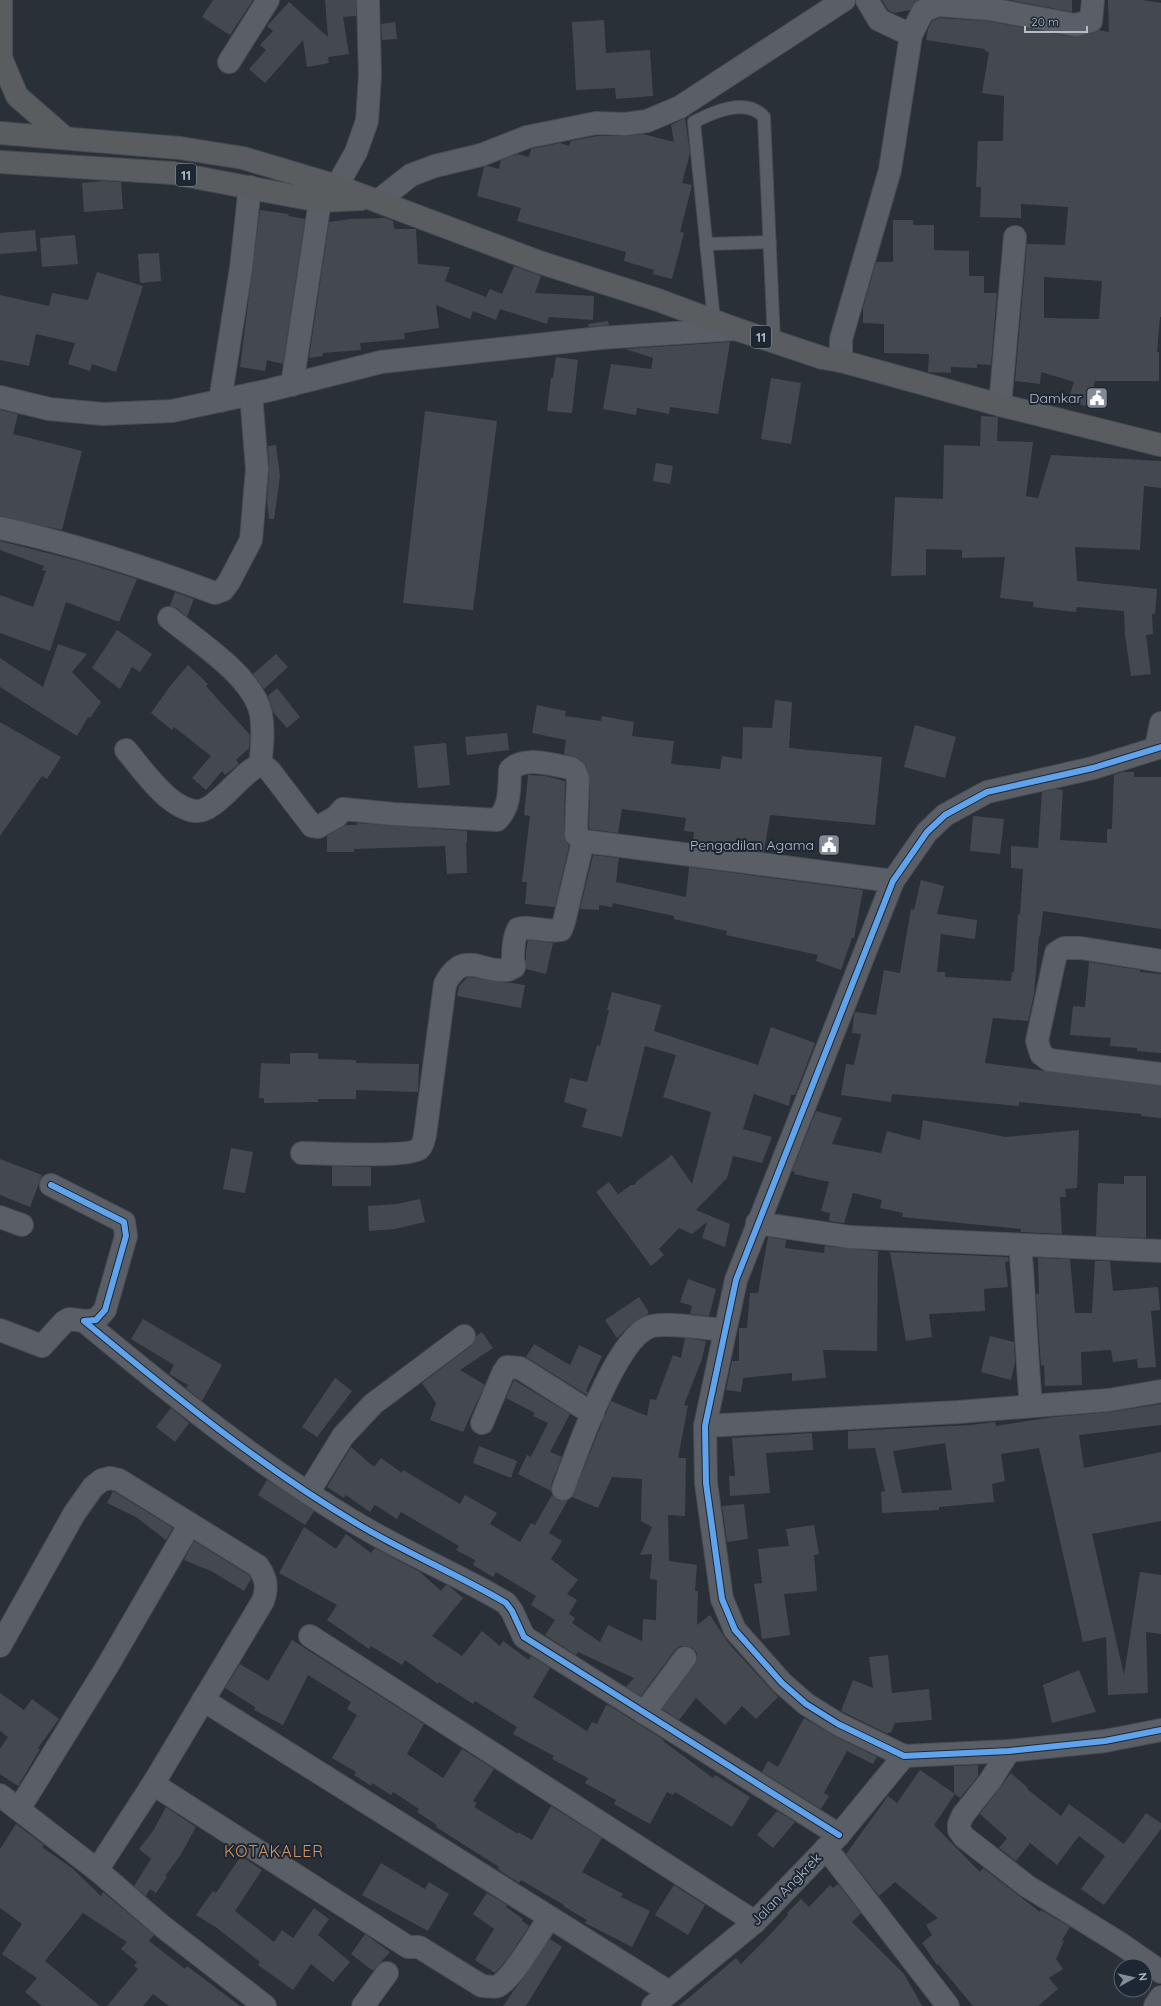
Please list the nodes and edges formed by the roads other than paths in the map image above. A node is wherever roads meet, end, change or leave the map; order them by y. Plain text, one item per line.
1 (1, 0) edge
2 (268, 0) edge
3 (368, 0) edge
4 (844, 0) edge
5 (868, 0) edge
6 (1093, 0) edge
7 (911, 35) junction
8 (229, 62) dead end
9 (0, 133) edge
10 (64, 137) junction
11 (0, 162) edge
12 (337, 186) junction
13 (250, 187) junction
14 (374, 200) junction
15 (319, 208) junction
16 (1015, 237) dead end
17 (770, 242) junction
18 (706, 244) junction
19 (714, 321) junction
20 (736, 329) junction
21 (774, 341) junction
22 (841, 361) junction
23 (292, 385) junction
24 (251, 394) junction
25 (0, 397) edge
26 (220, 401) junction
27 (1000, 405) junction
28 (1161, 445) edge
29 (0, 528) edge
30 (169, 618) dead end
31 (1161, 723) edge
32 (1158, 748) edge
33 (126, 750) dead end
34 (260, 766) junction
35 (583, 841) junction
36 (893, 881) junction
37 (1161, 961) edge
38 (1161, 1074) edge
39 (302, 1153) dead end
40 (51, 1185) dead end
41 (0, 1217) edge
42 (757, 1223) junction
43 (22, 1225) dead end
44 (1020, 1245) junction
45 (1161, 1251) edge
46 (84, 1321) junction
47 (0, 1330) edge
48 (725, 1330) junction
49 (464, 1336) dead end
50 (1161, 1391) edge
51 (1031, 1405) junction
52 (593, 1414) junction
53 (482, 1423) dead end
54 (705, 1426) junction
55 (563, 1489) dead end
56 (308, 1493) junction
57 (190, 1524) junction
58 (310, 1636) dead end
59 (0, 1646) edge
60 (685, 1658) dead end
61 (203, 1700) junction
62 (644, 1713) junction
63 (1161, 1730) edge
64 (1009, 1752) junction
65 (904, 1756) junction
66 (153, 1784) junction
67 (0, 1795) edge
68 (19, 1809) junction
69 (832, 1841) junction
70 (97, 1870) junction
71 (549, 1918) junction
72 (755, 1922) junction
73 (1161, 1972) edge
74 (387, 1973) dead end
75 (669, 1992) junction
76 (1161, 1997) edge
77 (266, 2006) edge
78 (363, 2006) edge
79 (653, 2006) edge
80 (948, 2006) edge
81 (1155, 2006) edge

1 - 10 highway
2 - 8 street
3 - 12 street
4 - 14 street
5 - 7 street
6 - 7 street
7 - 22 street
9 - 10 highway, 11
10 - 12 highway, 11
11 - 13 highway, 11
12 - 14 highway, 11
13 - 15 highway, 11
13 - 26 street
14 - 15 highway, 11
14 - 19 highway, 11
15 - 23 street
16 - 27 street
17 - 18 lane
17 - 18 lane
17 - 21 lane
18 - 19 lane
19 - 20 highway, 11
20 - 21 highway, 11
20 - 23 street
21 - 22 highway, 11
22 - 27 highway, 11
23 - 24 street
24 - 26 street
24 - 29 street
25 - 26 street
27 - 28 highway, 11
30 - 34 street
31 - 32 street
32 - 36 street
33 - 34 street
34 - 35 street
35 - 36 street
35 - 39 street
36 - 42 street
37 - 38 street
40 - 46 street
41 - 43 street
42 - 44 street
42 - 48 street
44 - 45 street
44 - 51 street
46 - 47 street
46 - 56 street
48 - 52 street
48 - 54 street
49 - 56 street
50 - 51 street
51 - 54 street
52 - 53 street
52 - 55 street
54 - 65 street
56 - 62 street
57 - 59 street
57 - 61 street
57 - 68 street
58 - 72 street
60 - 62 street
61 - 66 street
61 - 71 street
62 - 69 street
63 - 64 street
64 - 65 street
64 - 73 street
65 - 69 street, Jalan Angkrek
66 - 70 street
66 - 71 street
67 - 68 street
68 - 70 street
69 - 72 street, Jalan Angkrek
69 - 80 street
70 - 77 street
71 - 75 street
72 - 75 street, Jalan Angkrek
74 - 78 street
75 - 79 street, Jalan Angkrek
76 - 81 street

